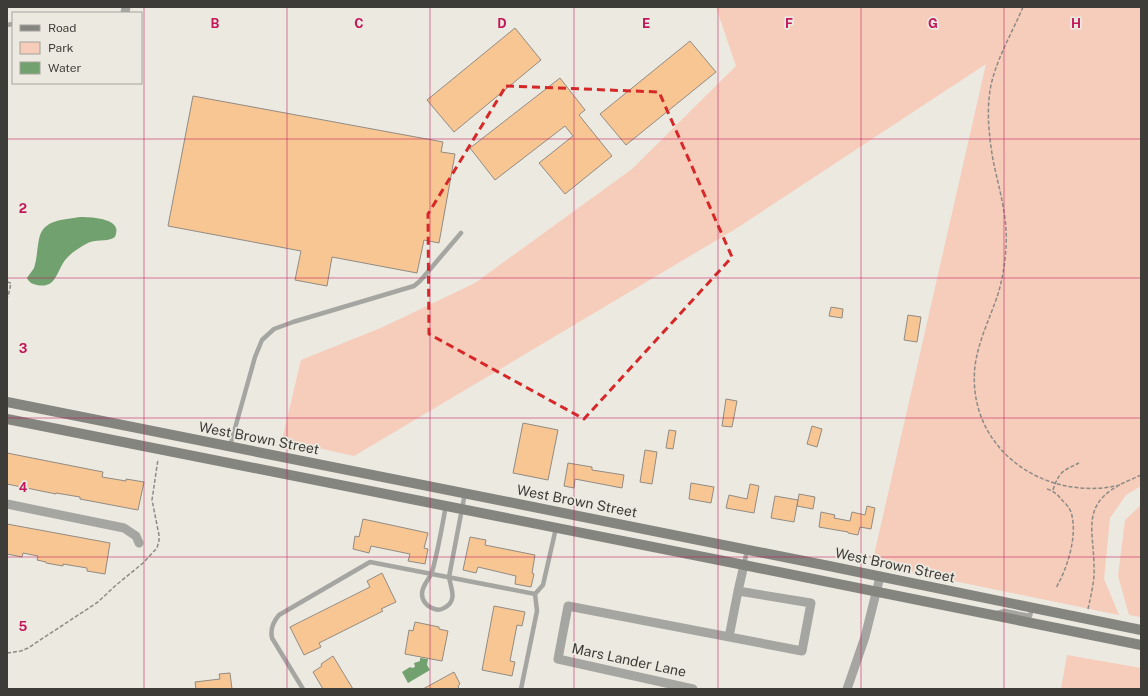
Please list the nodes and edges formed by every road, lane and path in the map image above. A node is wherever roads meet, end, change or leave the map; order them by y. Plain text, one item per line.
1 (1023, 7) edge
2 (461, 233) dead end
3 (7, 282) edge
4 (8, 297) dead end
5 (7, 402) edge
6 (7, 419) edge
7 (230, 446) junction
8 (159, 457) dead end
9 (226, 463) junction
10 (1079, 463) dead end
11 (1141, 475) edge
12 (1056, 484) junction
13 (1120, 485) junction
14 (1047, 489) dead end
15 (1053, 491) junction
16 (464, 501) junction
17 (7, 504) edge
18 (446, 504) junction
19 (620, 524) junction
20 (556, 528) junction
21 (616, 540) junction
22 (139, 543) dead end
23 (747, 550) junction
24 (744, 565) junction
25 (431, 574) junction
26 (880, 577) junction
27 (449, 578) junction
28 (1056, 588) dead end
29 (738, 591) junction
30 (877, 592) junction
31 (535, 594) junction
32 (1032, 608) junction
33 (1088, 610) dead end
34 (989, 615) junction
35 (1141, 630) edge
36 (729, 637) junction
37 (1141, 645) edge
38 (7, 653) edge
39 (303, 689) edge
40 (520, 689) edge
41 (693, 689) edge
42 (848, 689) edge

1 - 12 path
2 - 7 lane
3 - 4 path
5 - 7 main road, West Brown Street
6 - 9 main road
7 - 9 main road
7 - 16 main road, West Brown Street
8 - 38 path
9 - 18 main road
10 - 12 path
11 - 13 path
12 - 13 path
12 - 15 path
13 - 33 path
14 - 15 path
15 - 28 path
16 - 18 main road
16 - 19 main road, West Brown Street
16 - 20 main road, West Brown Street
16 - 27 lane
17 - 22 street
18 - 25 lane
19 - 21 main road
19 - 23 main road, West Brown Street
20 - 21 main road, West Brown Street
20 - 31 lane
21 - 24 main road, West Brown Street
23 - 24 lane
23 - 26 main road, West Brown Street
24 - 29 street
24 - 30 main road, West Brown Street
25 - 27 lane
25 - 27 lane
25 - 39 lane
26 - 30 street
26 - 32 main road, West Brown Street
27 - 31 lane
29 - 36 street
29 - 36 street
30 - 34 main road, West Brown Street
30 - 42 street
31 - 40 lane
32 - 34 lane
32 - 35 main road, West Brown Street
34 - 37 main road, West Brown Street
36 - 41 street, Mars Lander Lane

